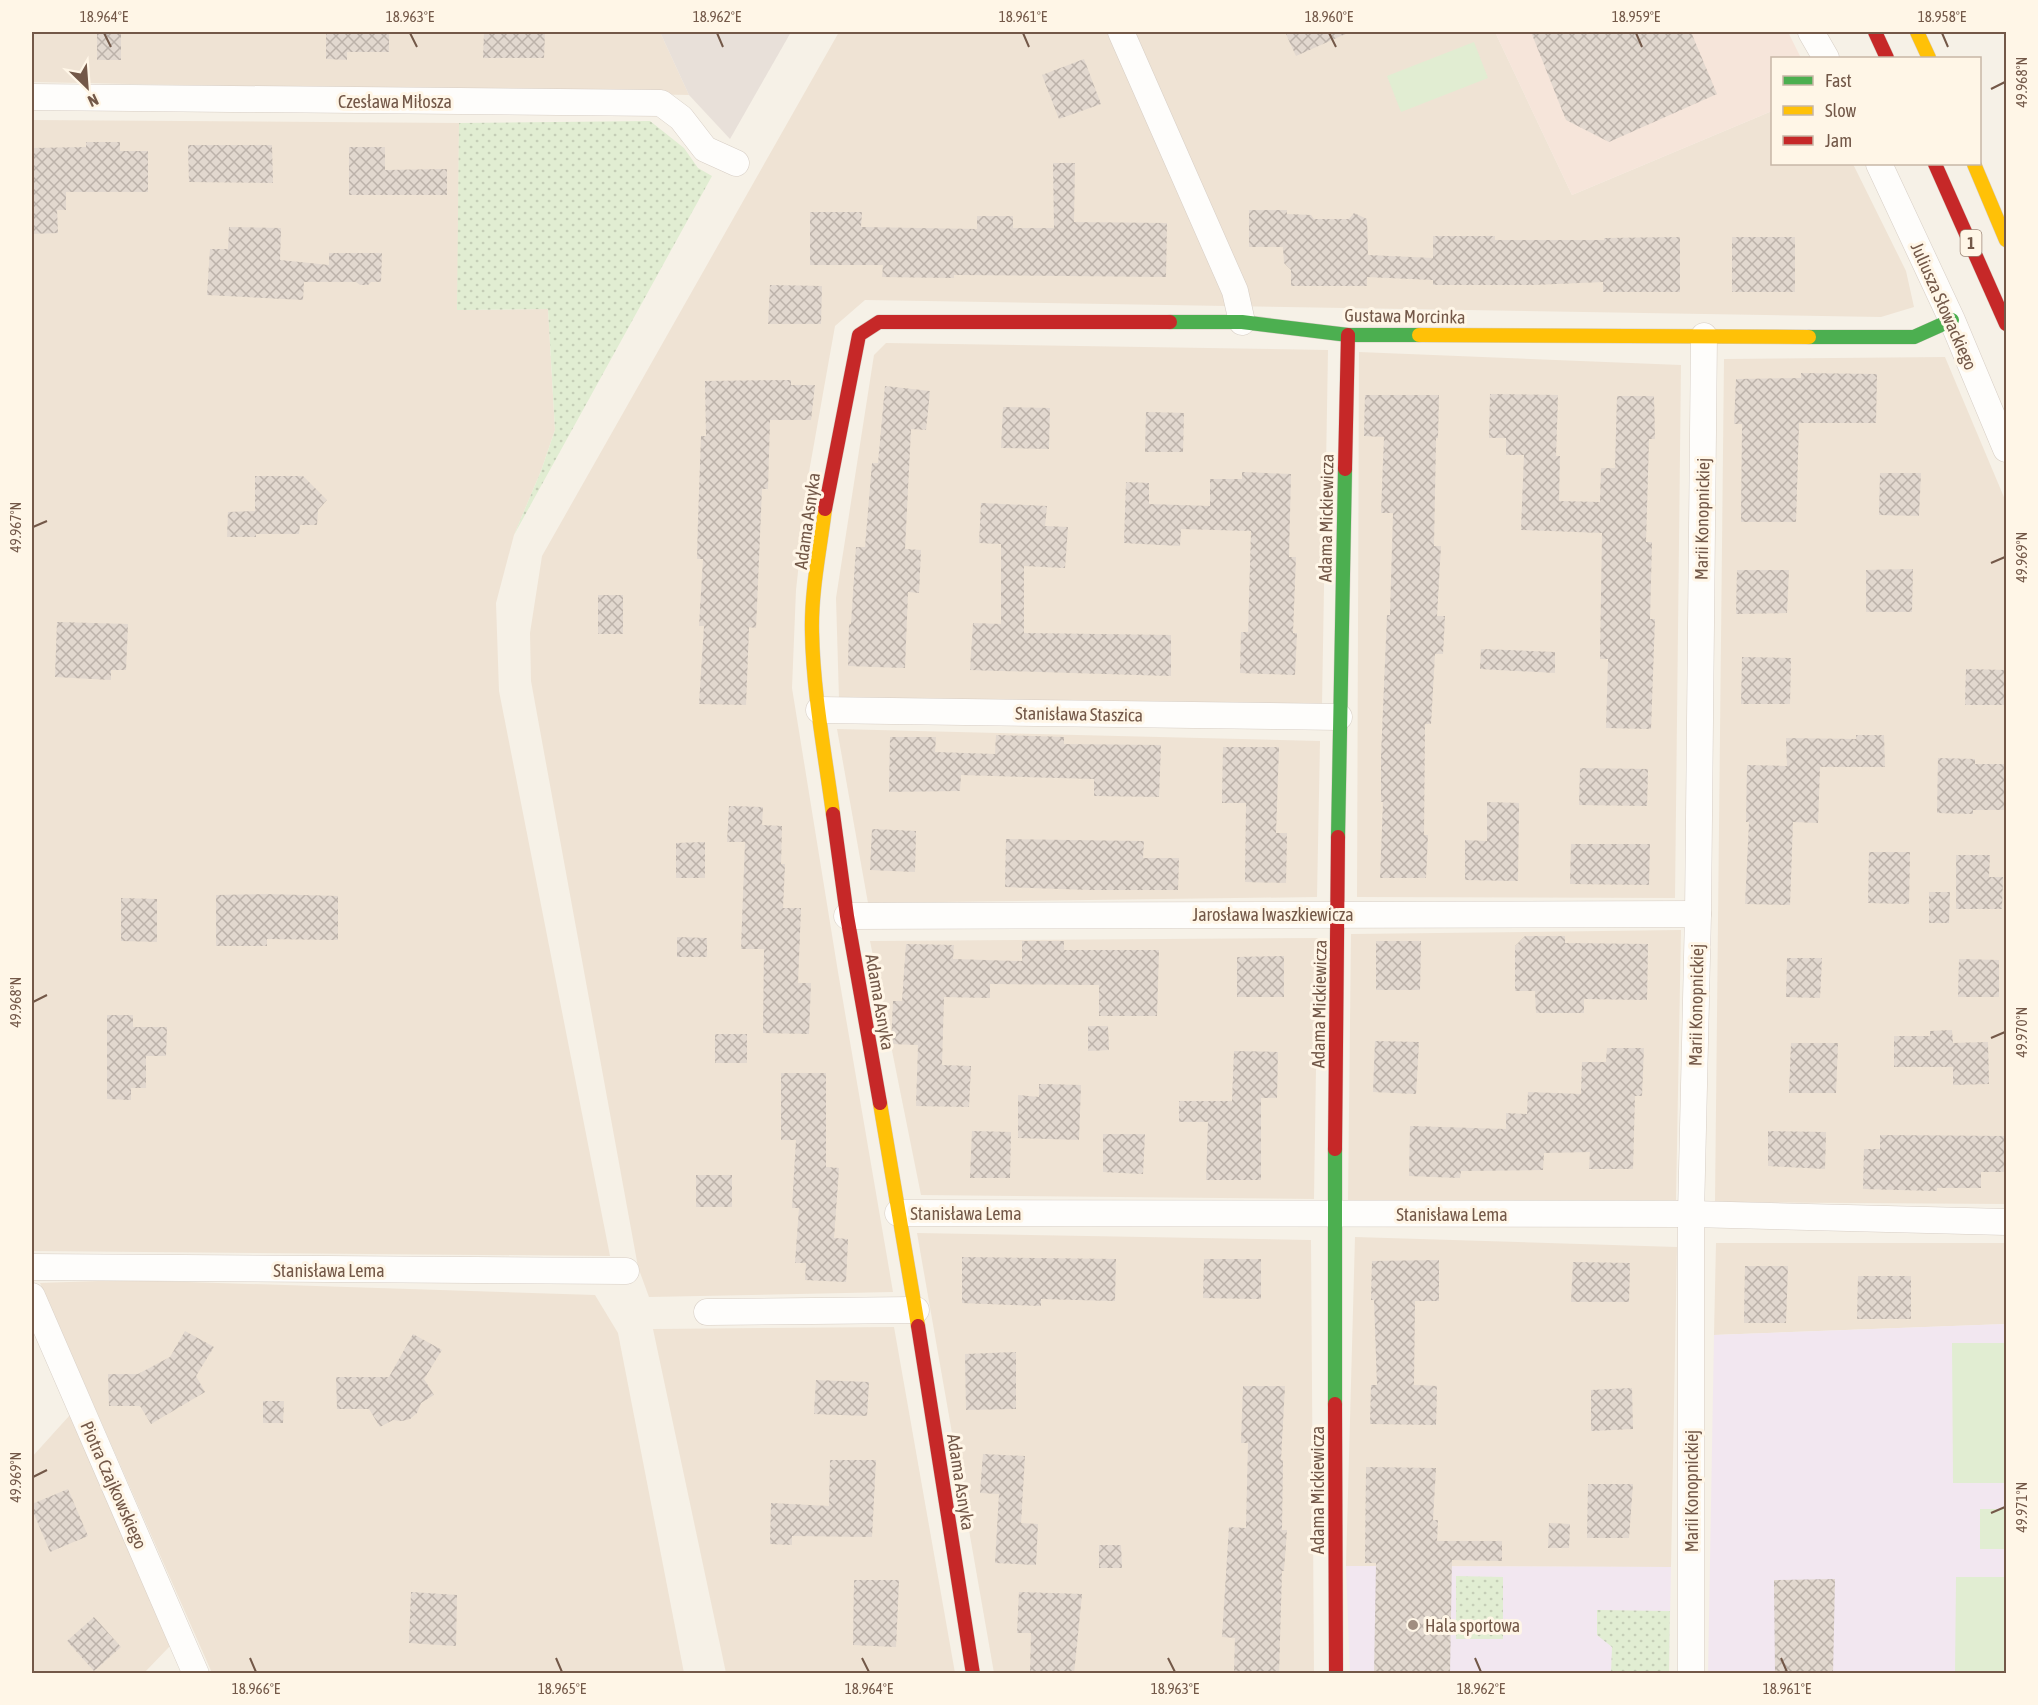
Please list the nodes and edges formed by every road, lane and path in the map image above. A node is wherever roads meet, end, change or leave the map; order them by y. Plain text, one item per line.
1 (1121, 32) edge
2 (1811, 32) edge
3 (1875, 32) edge
4 (1917, 32) edge
5 (1825, 57) edge
6 (1887, 57) edge
7 (1929, 57) edge
8 (32, 97) edge
9 (736, 163) dead end
10 (1879, 165) edge
11 (1935, 165) edge
12 (1974, 165) edge
13 (2007, 240) edge
14 (1952, 320) junction
15 (1242, 322) junction
16 (2007, 324) edge
17 (859, 335) joint
18 (1348, 335) junction
19 (1704, 336) junction
20 (2007, 449) edge
21 (819, 710) junction
22 (1340, 717) junction
23 (1338, 914) junction
24 (1698, 914) junction
25 (847, 916) junction
26 (898, 1213) junction
27 (1334, 1213) junction
28 (1691, 1214) junction
29 (2007, 1222) edge
30 (32, 1267) edge
31 (626, 1271) dead end
32 (32, 1296) edge
33 (916, 1310) junction
34 (707, 1312) dead end
35 (196, 1674) edge
36 (973, 1674) edge
37 (1335, 1674) edge
38 (1691, 1674) edge

1 - 15 street
2 - 5 street
3 - 6 street
4 - 7 street
8 - 9 street, Czesława Miłosza
10 - 14 street, Juliusza Słowackiego
11 - 16 street, 1
12 - 13 street, 1
14 - 19 street, Gustawa Morcinka
14 - 20 street, Juliusza Słowackiego
15 - 17 street, Gustawa Morcinka
15 - 18 street, Gustawa Morcinka
17 - 21 street, Adama Asnyka
18 - 19 street, Gustawa Morcinka
18 - 22 street, Adama Mickiewicza
19 - 24 street, Marii Konopnickiej
21 - 22 street, Stanisława Staszica
21 - 25 street, Adama Asnyka
22 - 23 street, Adama Mickiewicza
23 - 24 street, Jarosława Iwaszkiewicza
23 - 25 street, Jarosława Iwaszkiewicza
23 - 27 street, Adama Mickiewicza
24 - 28 street, Marii Konopnickiej
25 - 26 street, Adama Asnyka
26 - 27 street, Stanisława Lema
26 - 33 street, Adama Asnyka
27 - 28 street, Stanisława Lema
27 - 37 street, Adama Mickiewicza
28 - 29 street, Stanisława Lema
28 - 38 street, Marii Konopnickiej
30 - 31 street, Stanisława Lema
32 - 35 street, Piotra Czajkowskiego
33 - 34 street
33 - 36 street, Adama Asnyka

